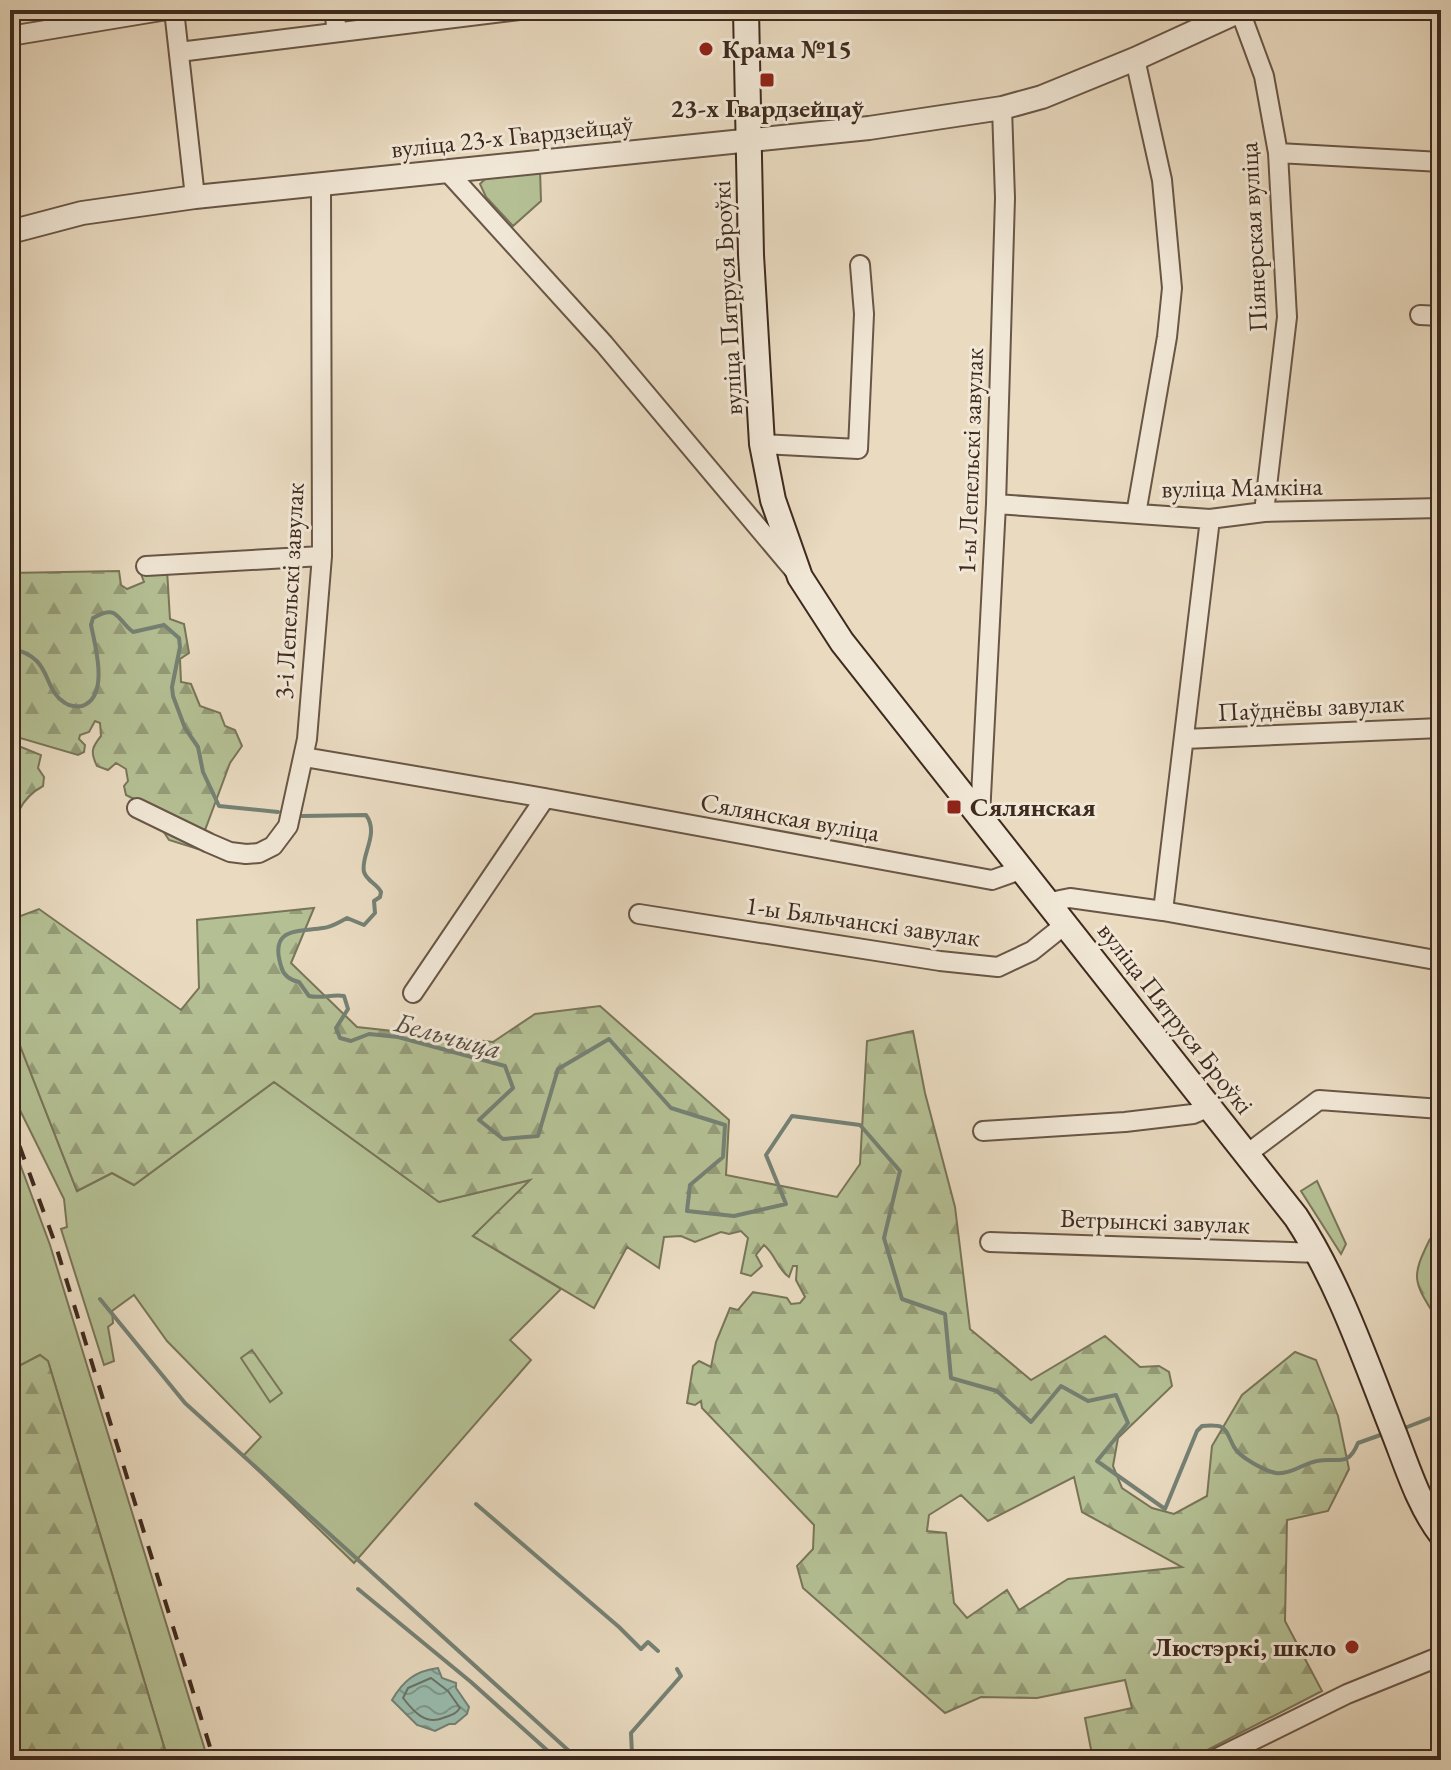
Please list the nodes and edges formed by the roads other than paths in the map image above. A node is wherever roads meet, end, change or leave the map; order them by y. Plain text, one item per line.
1 (167, 10) edge
2 (174, 10) edge
3 (334, 10) edge
4 (519, 10) edge
5 (746, 10) edge
6 (1241, 10) edge
7 (337, 32) junction
8 (10, 36) edge
9 (179, 52) junction
10 (1135, 59) junction
11 (1002, 108) junction
12 (749, 140) junction
13 (1278, 153) junction
14 (1441, 162) edge
15 (447, 171) junction
16 (321, 185) junction
17 (195, 197) junction
18 (10, 232) edge
19 (860, 265) dead end
20 (1420, 315) dead end
21 (1441, 316) edge
22 (762, 444) junction
23 (996, 504) junction
24 (1441, 508) edge
25 (1264, 512) junction
26 (1136, 514) junction
27 (1210, 519) junction
28 (322, 556) junction
29 (146, 566) dead end
30 (800, 577) junction
31 (1441, 728) edge
32 (1184, 739) junction
33 (304, 757) junction
34 (545, 798) junction
35 (137, 808) dead end
36 (980, 816) junction
37 (1023, 869) junction
38 (1050, 902) junction
39 (1163, 911) junction
40 (639, 914) dead end
41 (1067, 923) junction
42 (1441, 961) edge
43 (413, 993) dead end
44 (1210, 1107) junction
45 (1441, 1109) edge
46 (983, 1131) dead end
47 (1247, 1154) junction
48 (990, 1242) dead end
49 (1319, 1253) junction
50 (1441, 1534) edge
51 (1441, 1656) edge
52 (1213, 1760) edge

1 - 8 street
2 - 9 street
3 - 7 street
4 - 7 street
5 - 12 main road, вуліца Пятруся Броўкі
6 - 10 street, вуліца 23-х Гвардзейцаў
6 - 13 street, Піянерская вуліца
7 - 9 street
9 - 17 street
10 - 11 street, вуліца 23-х Гвардзейцаў
10 - 26 street
11 - 12 street, вуліца 23-х Гвардзейцаў
11 - 23 street, 1-ы Лепельскі завулак
12 - 15 street, вуліца 23-х Гвардзейцаў
12 - 22 main road, вуліца Пятруся Броўкі
13 - 14 street
13 - 25 street, Піянерская вуліца
15 - 16 street, вуліца 23-х Гвардзейцаў
15 - 30 street, вуліца Пятруся Броўкі
16 - 17 street, вуліца 23-х Гвардзейцаў
16 - 28 street, 3-і Лепельскі завулак
17 - 18 street, вуліца 23-х Гвардзейцаў
19 - 22 street
20 - 21 street
22 - 30 main road, вуліца Пятруся Броўкі
23 - 26 street, вуліца Мамкіна
23 - 36 street, 1-ы Лепельскі завулак
24 - 25 street, вуліца Мамкіна
25 - 27 street, вуліца Мамкіна
26 - 27 street, вуліца Мамкіна
27 - 32 street
28 - 29 street
28 - 33 street, 3-і Лепельскі завулак
30 - 36 main road, вуліца Пятруся Броўкі
31 - 32 street, Паўднёвы завулак
32 - 39 street
33 - 34 street, Сялянская вуліца
33 - 35 street, 3-і Лепельскі завулак
34 - 37 street, Сялянская вуліца
34 - 43 street
36 - 37 main road, вуліца Пятруся Броўкі
37 - 38 main road, вуліца Пятруся Броўкі
38 - 39 street
38 - 41 main road, вуліца Пятруся Броўкі
39 - 42 street
40 - 41 street, 1-ы Бяльчанскі завулак
41 - 44 main road, вуліца Пятруся Броўкі
44 - 46 street
44 - 47 main road, вуліца Пятруся Броўкі
45 - 47 street
47 - 49 main road, вуліца Пятруся Броўкі
48 - 49 street, Ветрынскі завулак
49 - 50 main road, вуліца Пятруся Броўкі
51 - 52 street

